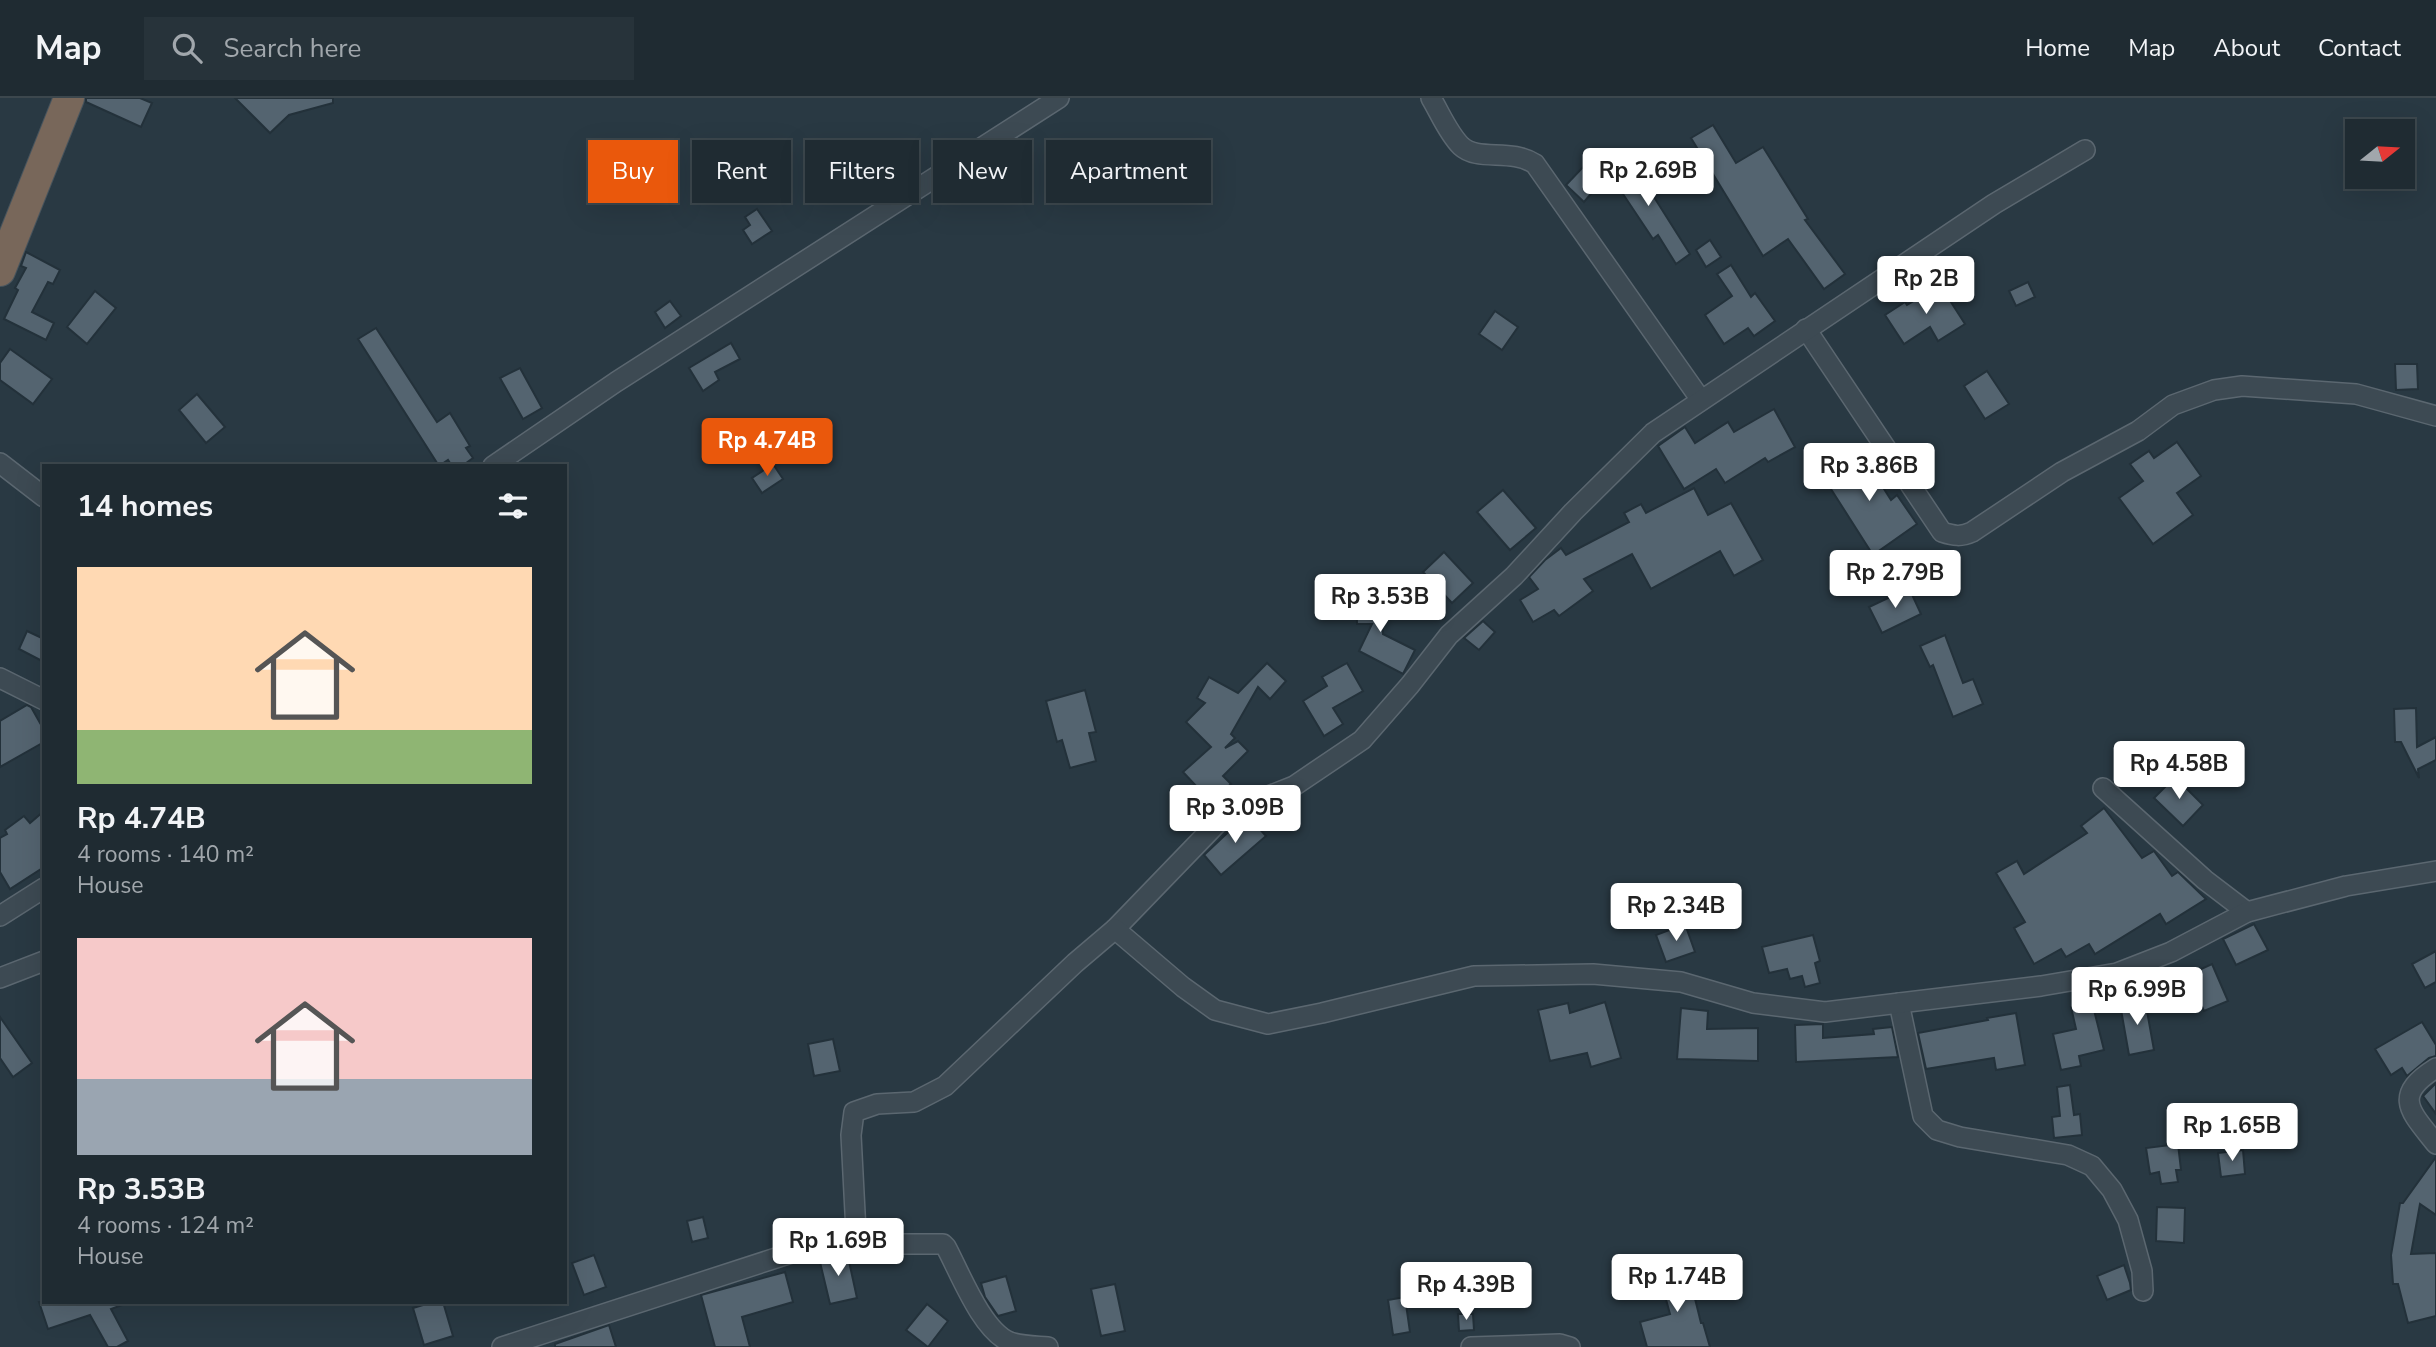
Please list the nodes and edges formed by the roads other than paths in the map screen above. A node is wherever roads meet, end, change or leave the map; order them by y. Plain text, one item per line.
1 (69, 98) edge
2 (1059, 98) edge
3 (1431, 98) edge
4 (2085, 150) dead end
5 (0, 271) edge
6 (1806, 328) junction
7 (1701, 400) junction
8 (2436, 416) edge
9 (0, 463) edge
10 (496, 464) edge
11 (42, 495) edge
12 (0, 678) edge
13 (42, 699) edge
14 (2103, 788) dead end
15 (2436, 871) edge
16 (42, 889) edge
17 (2247, 912) junction
18 (0, 916) edge
19 (1115, 929) junction
20 (42, 962) edge
21 (0, 978) edge
22 (1899, 1003) junction
23 (2436, 1068) edge
24 (2436, 1144) edge
25 (856, 1232) junction
26 (2143, 1291) dead end
27 (502, 1347) edge
28 (1048, 1347) edge
29 (1471, 1347) edge
30 (1570, 1347) edge

1 - 5 highway
2 - 10 street
3 - 7 street
4 - 6 street
6 - 7 street
6 - 8 street
7 - 19 street
9 - 11 street
12 - 13 street
14 - 17 street
15 - 17 street
16 - 18 street
17 - 22 street
19 - 22 street
19 - 25 street
20 - 21 street
22 - 26 street
23 - 24 street
25 - 27 street
25 - 28 street
29 - 30 street

